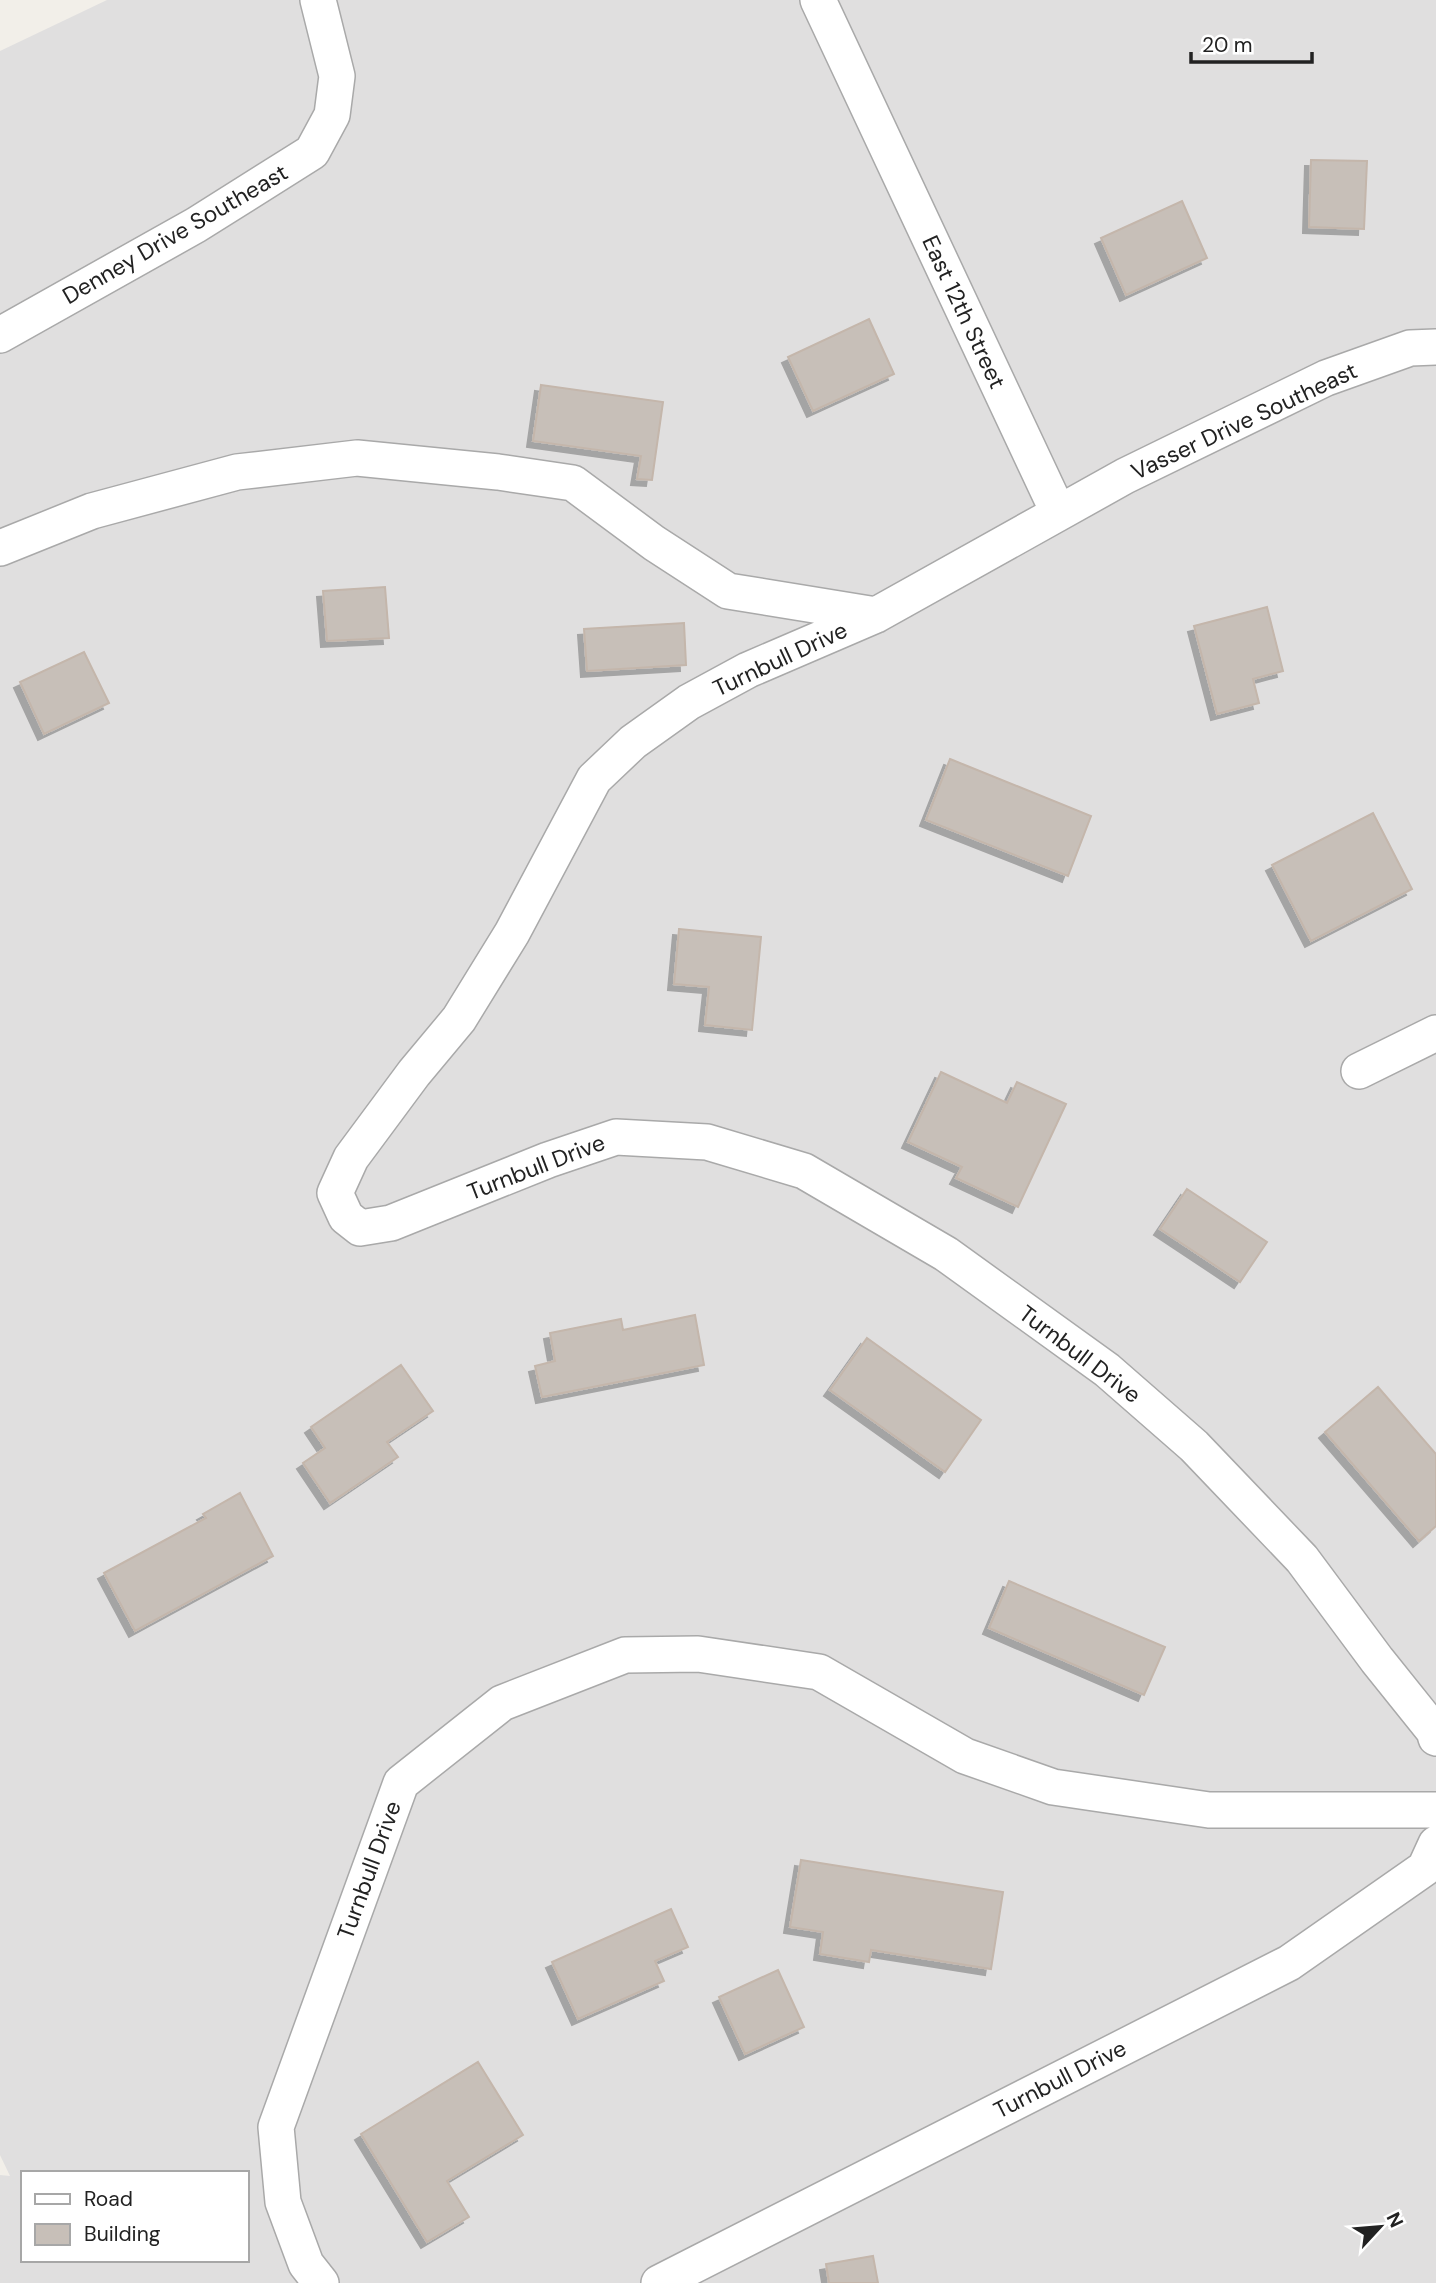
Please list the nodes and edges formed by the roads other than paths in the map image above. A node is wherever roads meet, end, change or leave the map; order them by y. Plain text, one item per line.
1 (318, 0) edge
2 (818, 0) edge
3 (0, 335) edge
4 (1436, 347) edge
5 (1058, 512) junction
6 (0, 548) edge
7 (876, 615) junction
8 (1436, 1033) edge
9 (1359, 1071) dead end
10 (1436, 1738) edge
11 (1436, 1810) edge
12 (1436, 1843) edge
13 (321, 2283) edge
14 (659, 2283) edge

1 - 3 street, Denney Drive Southeast
2 - 5 street, East 12th Street
4 - 5 street, Vasser Drive Southeast
5 - 7 street, Turnbull Drive
6 - 7 street
7 - 10 street, Turnbull Drive
8 - 9 street
11 - 13 street, Turnbull Drive
12 - 14 street, Turnbull Drive

